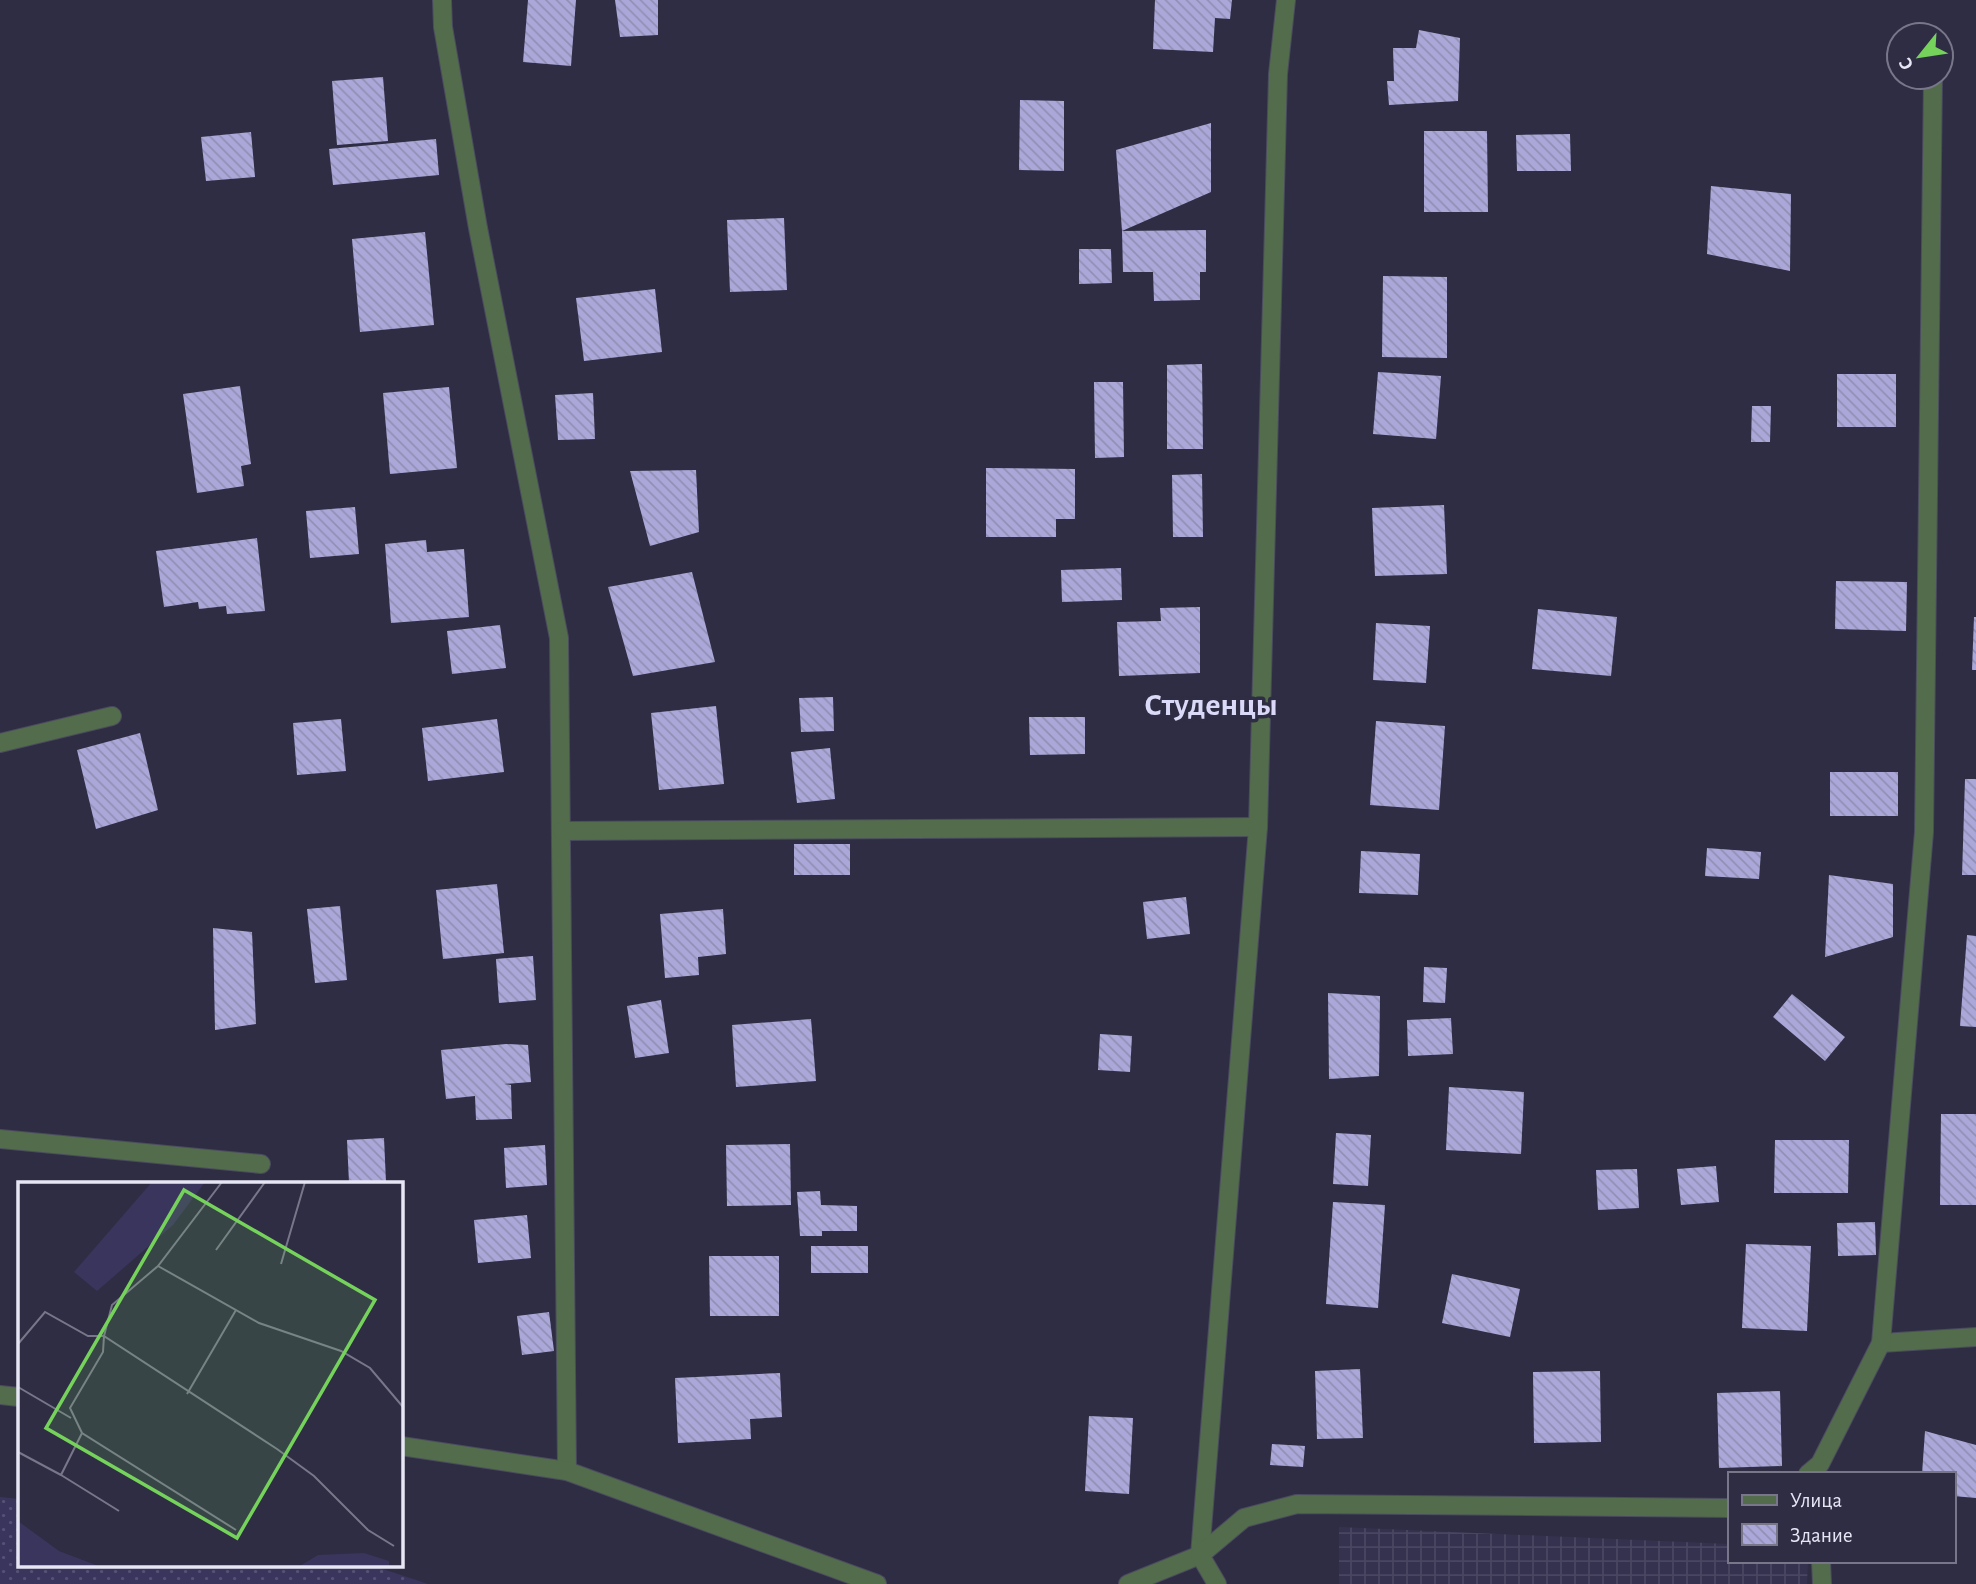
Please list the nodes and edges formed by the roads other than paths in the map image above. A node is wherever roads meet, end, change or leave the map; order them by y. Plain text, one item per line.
1 (442, 0) edge
2 (1286, 0) edge
3 (1933, 91) edge
4 (112, 716) dead end
5 (0, 743) edge
6 (1258, 827) junction
7 (562, 831) junction
8 (0, 1139) edge
9 (261, 1164) dead end
10 (1976, 1337) edge
11 (1881, 1343) junction
12 (0, 1395) edge
13 (18, 1397) edge
14 (402, 1446) edge
15 (567, 1471) junction
16 (1816, 1471) edge
17 (1728, 1508) edge
18 (1200, 1555) junction
19 (1821, 1563) edge
20 (877, 1584) edge
21 (1128, 1584) edge
22 (1217, 1584) edge
23 (1822, 1584) edge

1 - 7 street
2 - 6 street
3 - 11 street
4 - 5 street
6 - 7 street
6 - 18 street
7 - 15 street
8 - 9 street
10 - 11 street
11 - 16 street
12 - 13 street
14 - 15 street
15 - 20 street
17 - 18 street
18 - 21 street
18 - 22 street
19 - 23 street

